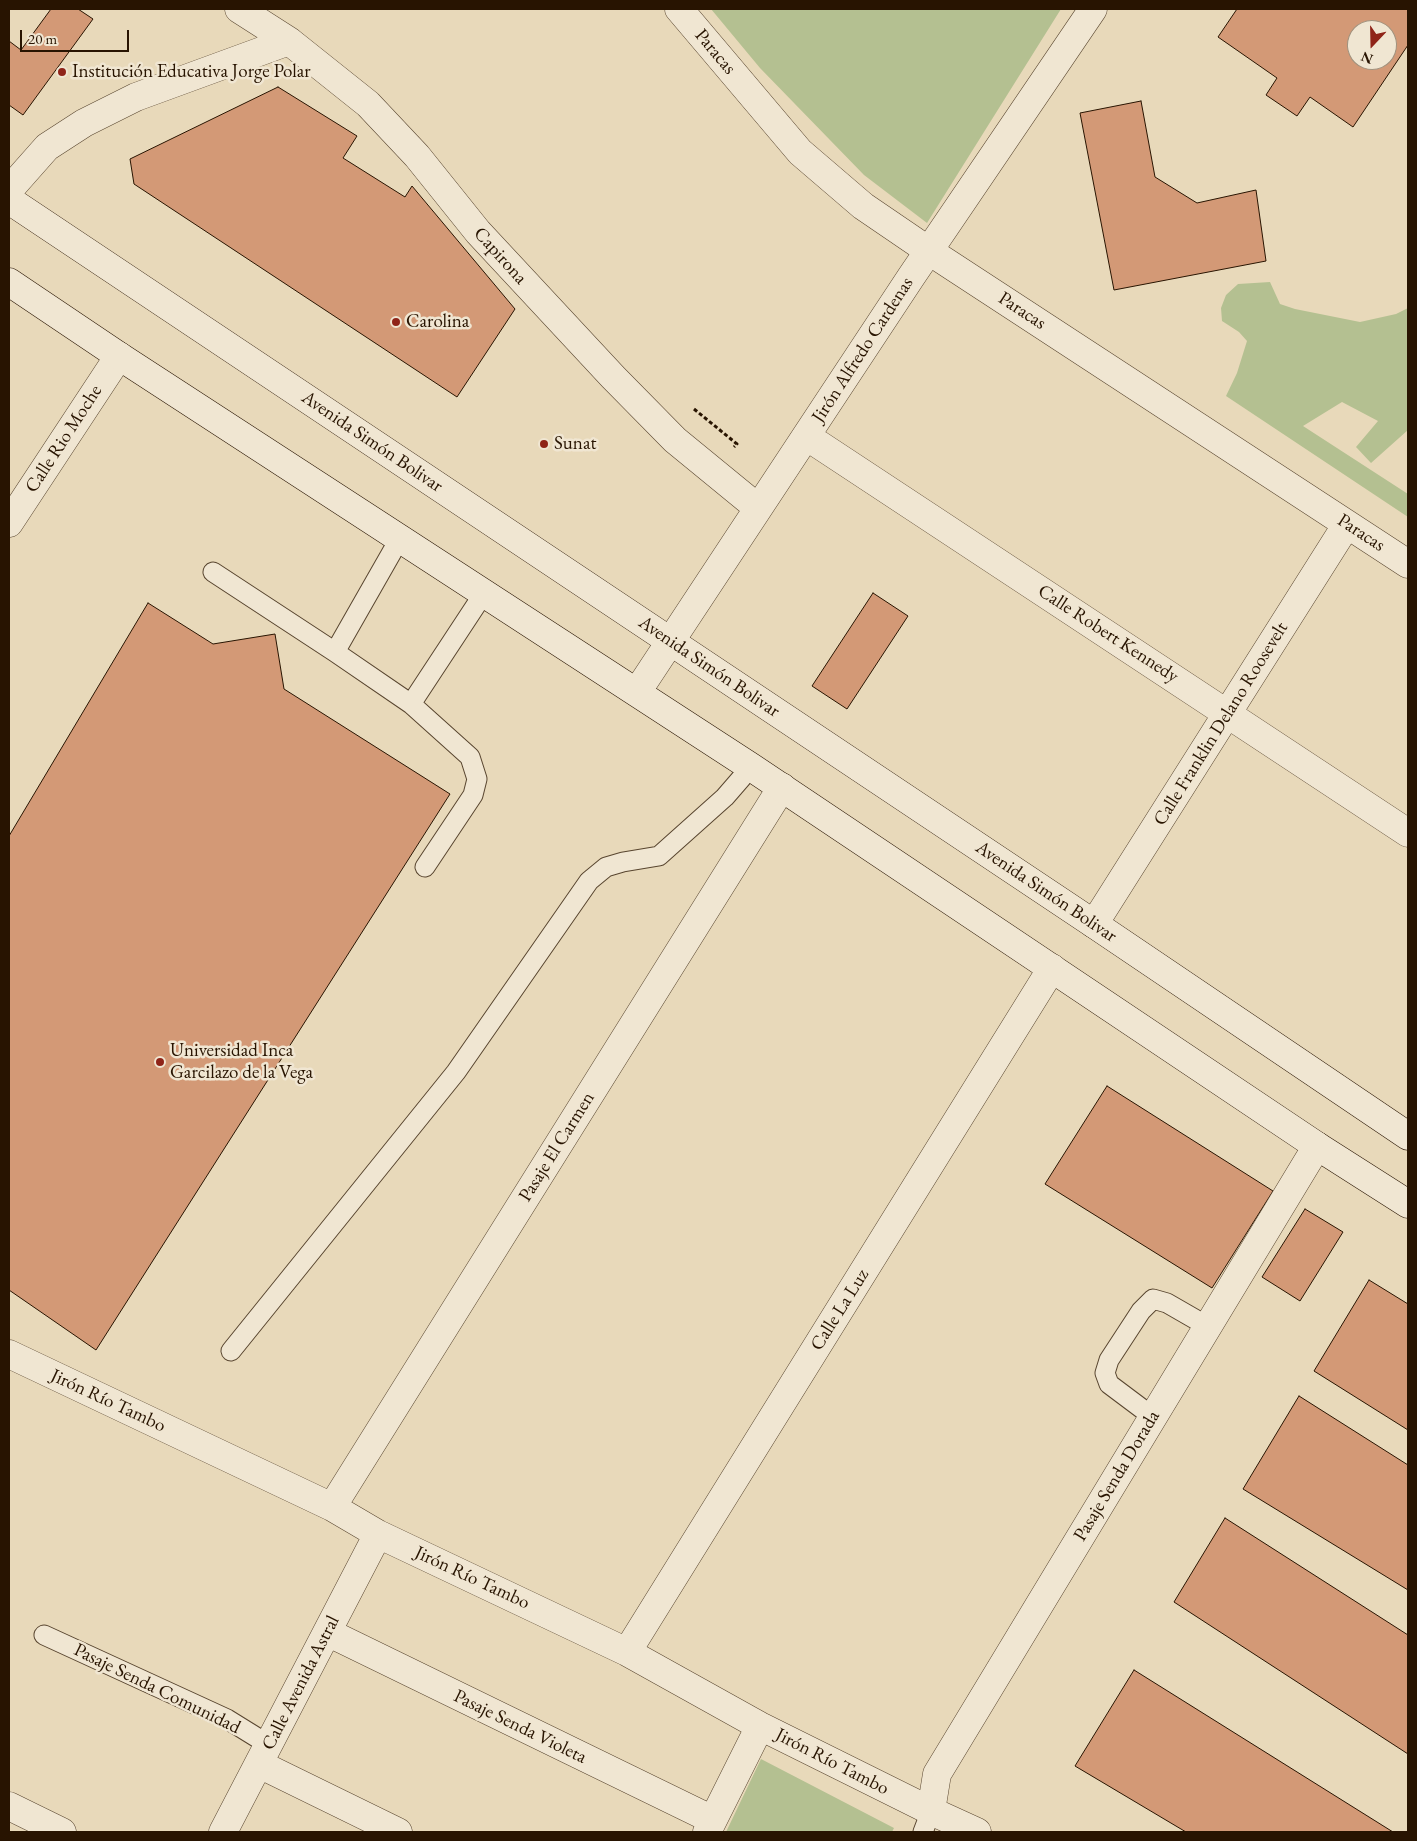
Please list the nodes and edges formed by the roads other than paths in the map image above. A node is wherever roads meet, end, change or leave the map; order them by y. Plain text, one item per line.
1 (238, 9) edge
2 (679, 9) edge
3 (1093, 9) edge
4 (289, 41) junction
5 (9, 190) edge
6 (9, 200) edge
7 (929, 251) junction
8 (9, 282) edge
9 (119, 356) junction
10 (806, 436) junction
11 (758, 508) junction
12 (9, 523) edge
13 (1347, 524) junction
14 (400, 538) junction
15 (1408, 564) edge
16 (213, 572) dead end
17 (484, 593) junction
18 (670, 641) junction
19 (335, 652) junction
20 (637, 692) junction
21 (411, 704) junction
22 (1228, 713) junction
23 (751, 767) junction
24 (782, 787) junction
25 (1408, 833) edge
26 (425, 867) dead end
27 (1094, 924) junction
28 (1052, 968) junction
29 (1408, 1136) edge
30 (1317, 1146) junction
31 (1408, 1204) edge
32 (1207, 1326) junction
33 (231, 1351) dead end
34 (9, 1354) edge
35 (1153, 1417) junction
36 (332, 1507) junction
37 (378, 1534) junction
38 (327, 1632) junction
39 (44, 1635) dead end
40 (627, 1652) junction
41 (760, 1726) junction
42 (264, 1755) junction
43 (9, 1806) edge
44 (926, 1822) edge
45 (710, 1826) edge
46 (62, 1832) edge
47 (223, 1832) edge
48 (398, 1832) edge
49 (977, 1832) edge

1 - 4 street, Capirona
2 - 7 street, Paracas
3 - 7 street, Jirón Alfredo Cardenas
4 - 5 street
4 - 11 street, Capirona
6 - 18 street, Avenida Simón Bolivar
7 - 10 street, Jirón Alfredo Cardenas
7 - 13 street, Paracas
8 - 9 street
9 - 12 street, Calle Rio Moche
9 - 14 street
10 - 11 street, Jirón Alfredo Cardenas
10 - 22 street, Calle Robert Kennedy
11 - 18 street, Jirón Alfredo Cardenas
13 - 15 street, Paracas
13 - 22 street, Calle Franklin Delano Roosevelt
14 - 17 street
14 - 19 lane
16 - 19 lane
17 - 20 street
17 - 21 lane
18 - 20 street, Jirón Alfredo Cardenas
18 - 27 street, Avenida Simón Bolivar
19 - 21 lane
20 - 23 street
21 - 26 lane
22 - 25 street, Calle Robert Kennedy
22 - 27 street, Calle Franklin Delano Roosevelt
23 - 24 street
23 - 33 lane
24 - 28 street
24 - 36 street, Pasaje El Carmen
27 - 29 street, Avenida Simón Bolivar
28 - 30 street
28 - 40 street, Calle La Luz
30 - 31 street
30 - 32 street, Pasaje Senda Dorada
32 - 35 street, Pasaje Senda Dorada
32 - 35 lane
34 - 36 street, Jirón Río Tambo
35 - 44 street, Pasaje Senda Dorada
36 - 37 street, Jirón Río Tambo
37 - 38 street, Calle Avenida Astral
37 - 40 street, Jirón Río Tambo
38 - 42 street, Calle Avenida Astral
38 - 45 street, Pasaje Senda Violeta
39 - 42 lane, Pasaje Senda Comunidad
40 - 41 street, Jirón Río Tambo
41 - 44 street, Jirón Río Tambo
41 - 45 street
42 - 47 street, Calle Avenida Astral
42 - 48 street
43 - 46 street
44 - 49 street, Jirón Río Tambo

